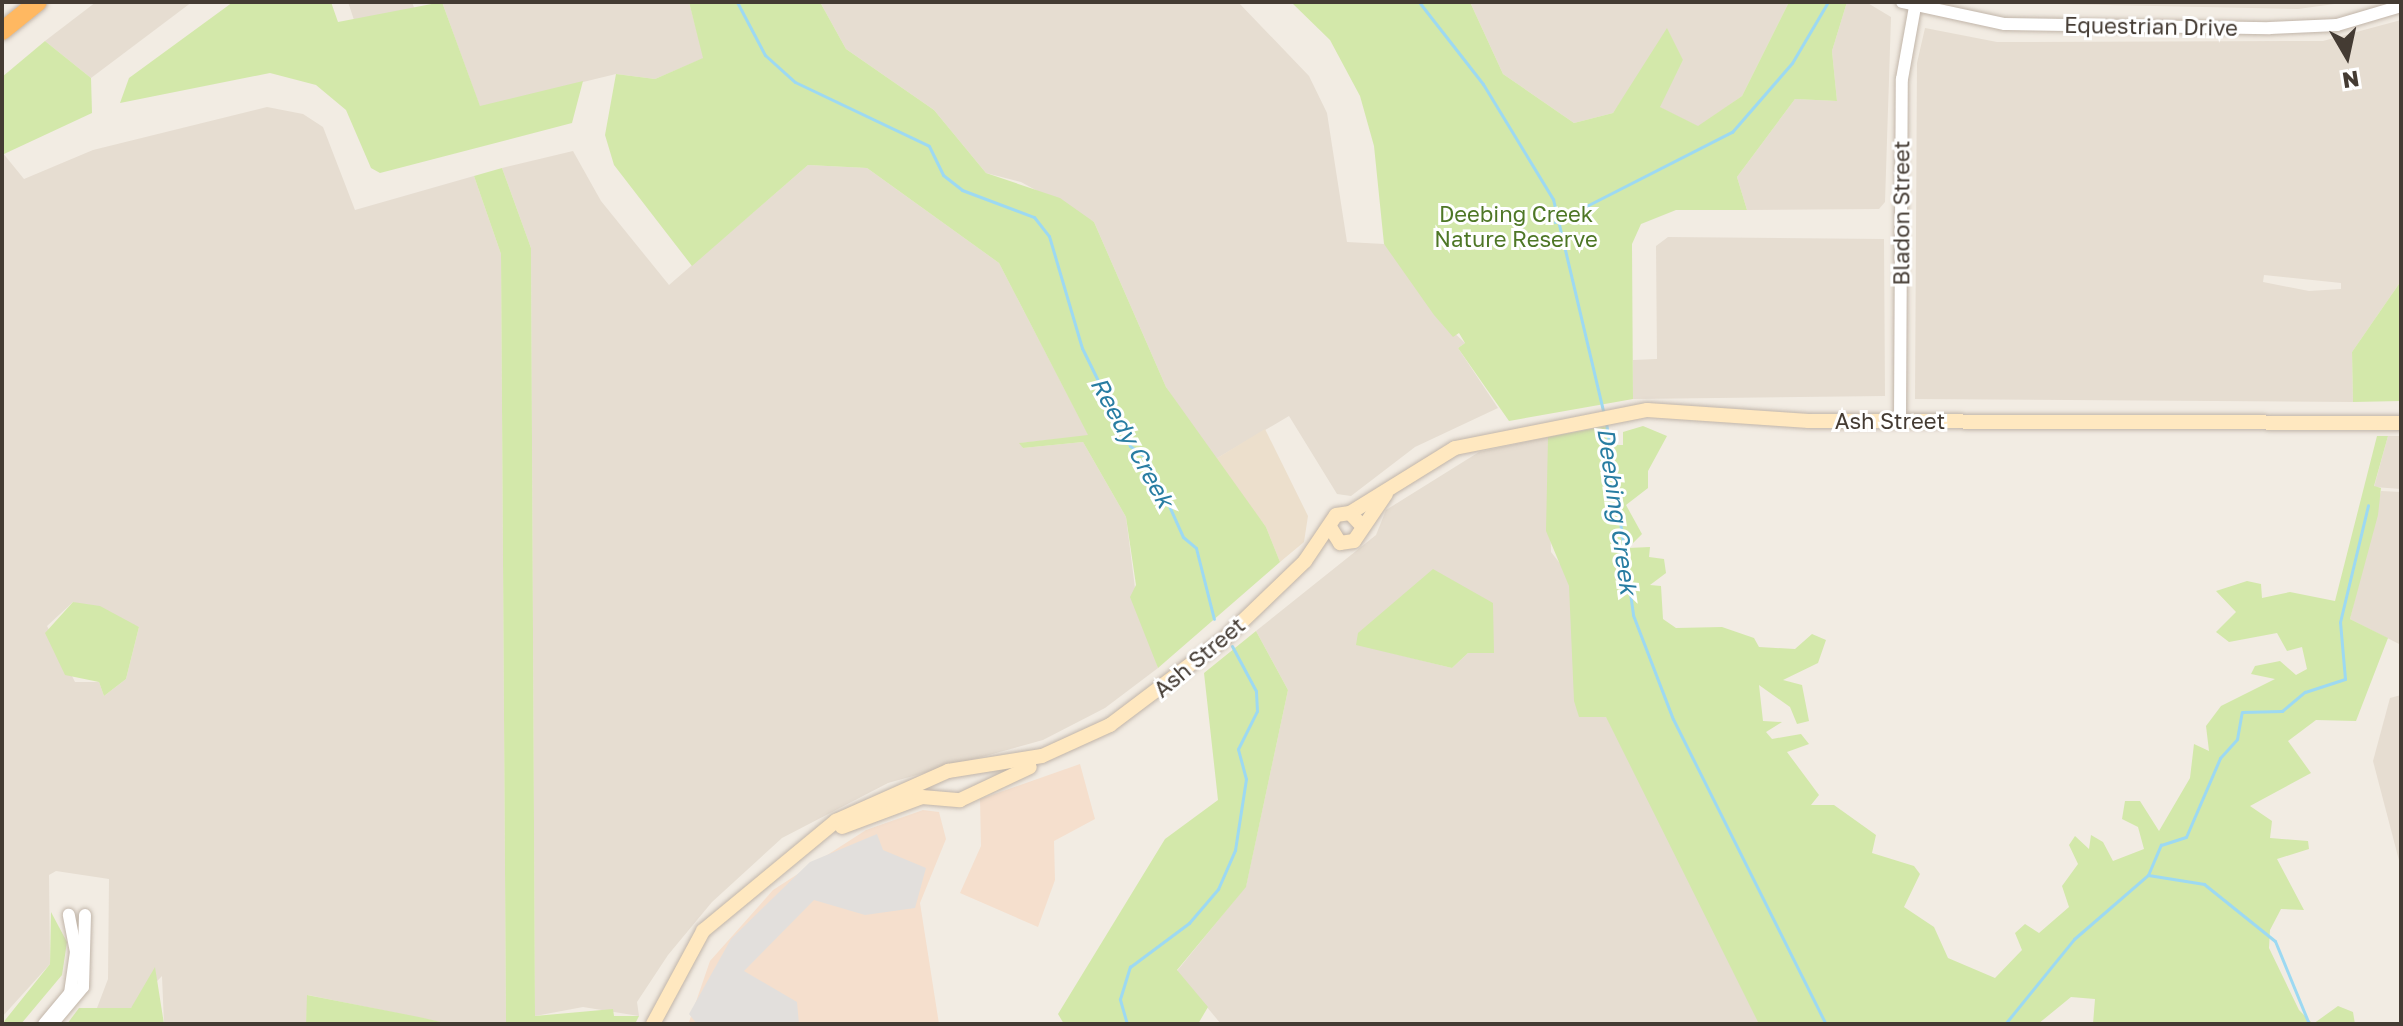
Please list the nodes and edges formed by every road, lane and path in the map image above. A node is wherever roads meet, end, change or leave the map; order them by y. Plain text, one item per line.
1 (38, 2) edge
2 (1909, 4) edge
3 (2401, 6) edge
4 (2, 31) edge
5 (1900, 421) junction
6 (2401, 423) edge
7 (1394, 484) junction
8 (1350, 513) junction
9 (1361, 525) junction
10 (1330, 527) junction
11 (1340, 543) junction
12 (1284, 582) junction
13 (1110, 725) junction
14 (959, 771) junction
15 (941, 776) junction
16 (967, 793) junction
17 (944, 799) junction
18 (812, 840) junction
19 (748, 889) junction
20 (69, 915) dead end
21 (85, 915) dead end
22 (44, 1024) edge
23 (52, 1024) edge
24 (653, 1024) edge
25 (661, 1024) edge

1 - 4 highway
2 - 3 street, Equestrian Drive
2 - 5 street, Bladon Street
5 - 6 main road, Ash Street
5 - 7 main road, Ash Street
7 - 8 main road, Ash Street
7 - 9 main road, Ash Street
8 - 9 main road
8 - 10 main road
9 - 11 main road
10 - 11 main road
10 - 12 main road, Ash Street
11 - 12 main road, Ash Street
12 - 13 main road, Ash Street
13 - 14 main road, Ash Street
13 - 16 main road, Ash Street
14 - 15 main road, Ash Street
14 - 16 main road
15 - 17 main road
15 - 18 main road
16 - 17 main road, Ash Street
17 - 18 main road
18 - 19 main road
19 - 24 main road
19 - 25 main road
20 - 22 street
21 - 23 street

